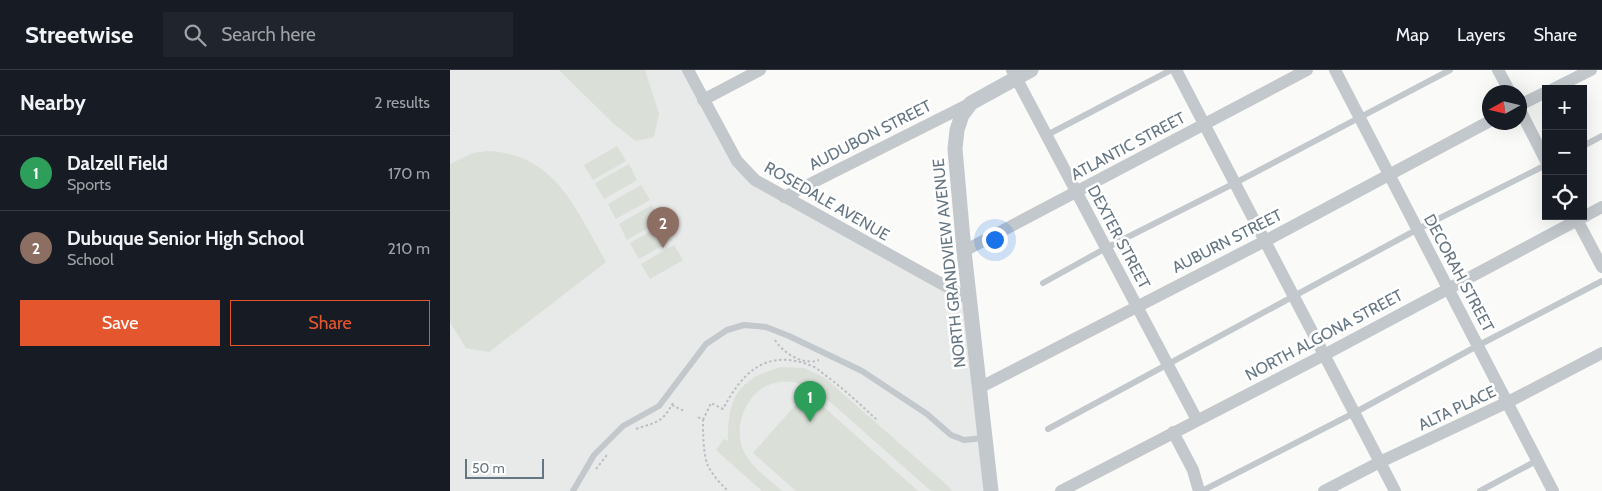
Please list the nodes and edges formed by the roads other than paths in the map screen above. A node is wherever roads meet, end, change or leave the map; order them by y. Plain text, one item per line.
1 (688, 70) edge
2 (760, 70) edge
3 (1031, 70) edge
4 (1171, 70) edge
5 (1176, 70) edge
6 (1307, 70) edge
7 (1335, 70) edge
8 (1450, 70) edge
9 (1498, 70) edge
10 (1591, 70) edge
11 (1014, 74) edge
12 (1506, 85) edge
13 (1561, 85) edge
14 (1542, 94) edge
15 (703, 100) junction
16 (971, 102) junction
17 (1527, 102) edge
18 (1360, 117) junction
19 (1204, 123) junction
20 (1527, 124) edge
21 (1482, 125) edge
22 (1047, 135) junction
23 (1602, 136) edge
24 (1587, 144) edge
25 (1542, 153) edge
26 (1542, 168) edge
27 (1389, 174) junction
28 (1235, 183) junction
29 (1076, 191) junction
30 (784, 197) junction
31 (1602, 207) edge
32 (1587, 213) edge
33 (1572, 220) edge
34 (1577, 220) edge
35 (1418, 229) junction
36 (1265, 241) junction
37 (1106, 248) junction
38 (964, 251) junction
39 (1602, 267) edge
40 (1602, 281) edge
41 (1044, 283) dead end
42 (1449, 288) junction
43 (1294, 297) junction
44 (970, 299) junction
45 (1137, 306) junction
46 (1479, 345) junction
47 (1602, 353) edge
48 (1324, 355) junction
49 (1167, 363) junction
50 (980, 388) junction
51 (1508, 402) junction
52 (1354, 413) junction
53 (1197, 420) junction
54 (1048, 429) dead end
55 (1173, 432) junction
56 (985, 438) junction
57 (1538, 460) junction
58 (1380, 462) junction
59 (573, 491) edge
60 (990, 491) edge
61 (1061, 491) edge
62 (1200, 491) edge
63 (1324, 491) edge
64 (1395, 491) edge
65 (1480, 491) edge
66 (1554, 491) edge

1 - 15 street, ROSEDALE AVENUE
2 - 15 street
3 - 11 street
4 - 22 lane
5 - 19 street
6 - 19 street, ATLANTIC STREET
7 - 18 street, DECORAH STREET
8 - 18 lane
9 - 12 street
10 - 13 street
11 - 16 street
11 - 22 street, DEXTER STREET
14 - 17 street
15 - 30 street, ROSEDALE AVENUE
16 - 30 street, AUDUBON STREET
16 - 38 street, NORTH GRANDVIEW AVENUE
18 - 27 street, DECORAH STREET
18 - 28 lane
19 - 28 street
19 - 29 street, ATLANTIC STREET
20 - 25 street
21 - 27 street, AUBURN STREET
22 - 29 street, DEXTER STREET
23 - 24 lane
26 - 35 lane
27 - 35 street, DECORAH STREET
27 - 36 street, AUBURN STREET
28 - 36 street
28 - 37 lane
29 - 37 street, DEXTER STREET
29 - 38 street, ATLANTIC STREET
30 - 44 street, ROSEDALE AVENUE
31 - 32 street, NORTH ALGONA STREET
33 - 42 street, NORTH ALGONA STREET
34 - 39 street
35 - 42 street, DECORAH STREET
35 - 43 lane
36 - 43 street
36 - 45 street, AUBURN STREET
37 - 41 lane
37 - 45 street, DEXTER STREET
38 - 44 street, NORTH GRANDVIEW AVENUE
40 - 46 lane
42 - 46 street, DECORAH STREET
42 - 48 street, NORTH ALGONA STREET
43 - 48 street
43 - 49 lane
44 - 50 street, NORTH GRANDVIEW AVENUE
45 - 49 street, DEXTER STREET
45 - 50 street, AUBURN STREET
46 - 51 street, DECORAH STREET
46 - 52 lane
47 - 51 street, ALTA PLACE
48 - 52 street
48 - 53 street, NORTH ALGONA STREET
49 - 53 street, DEXTER STREET
49 - 54 lane
50 - 56 street, NORTH GRANDVIEW AVENUE
51 - 57 street, DECORAH STREET
51 - 58 street, ALTA PLACE
52 - 58 street
52 - 62 lane
53 - 55 street, NORTH ALGONA STREET
55 - 61 street, NORTH ALGONA STREET
55 - 62 street
56 - 59 lane
56 - 60 street, NORTH GRANDVIEW AVENUE
57 - 65 lane
57 - 66 street, DECORAH STREET
58 - 63 street, ALTA PLACE
58 - 64 street

